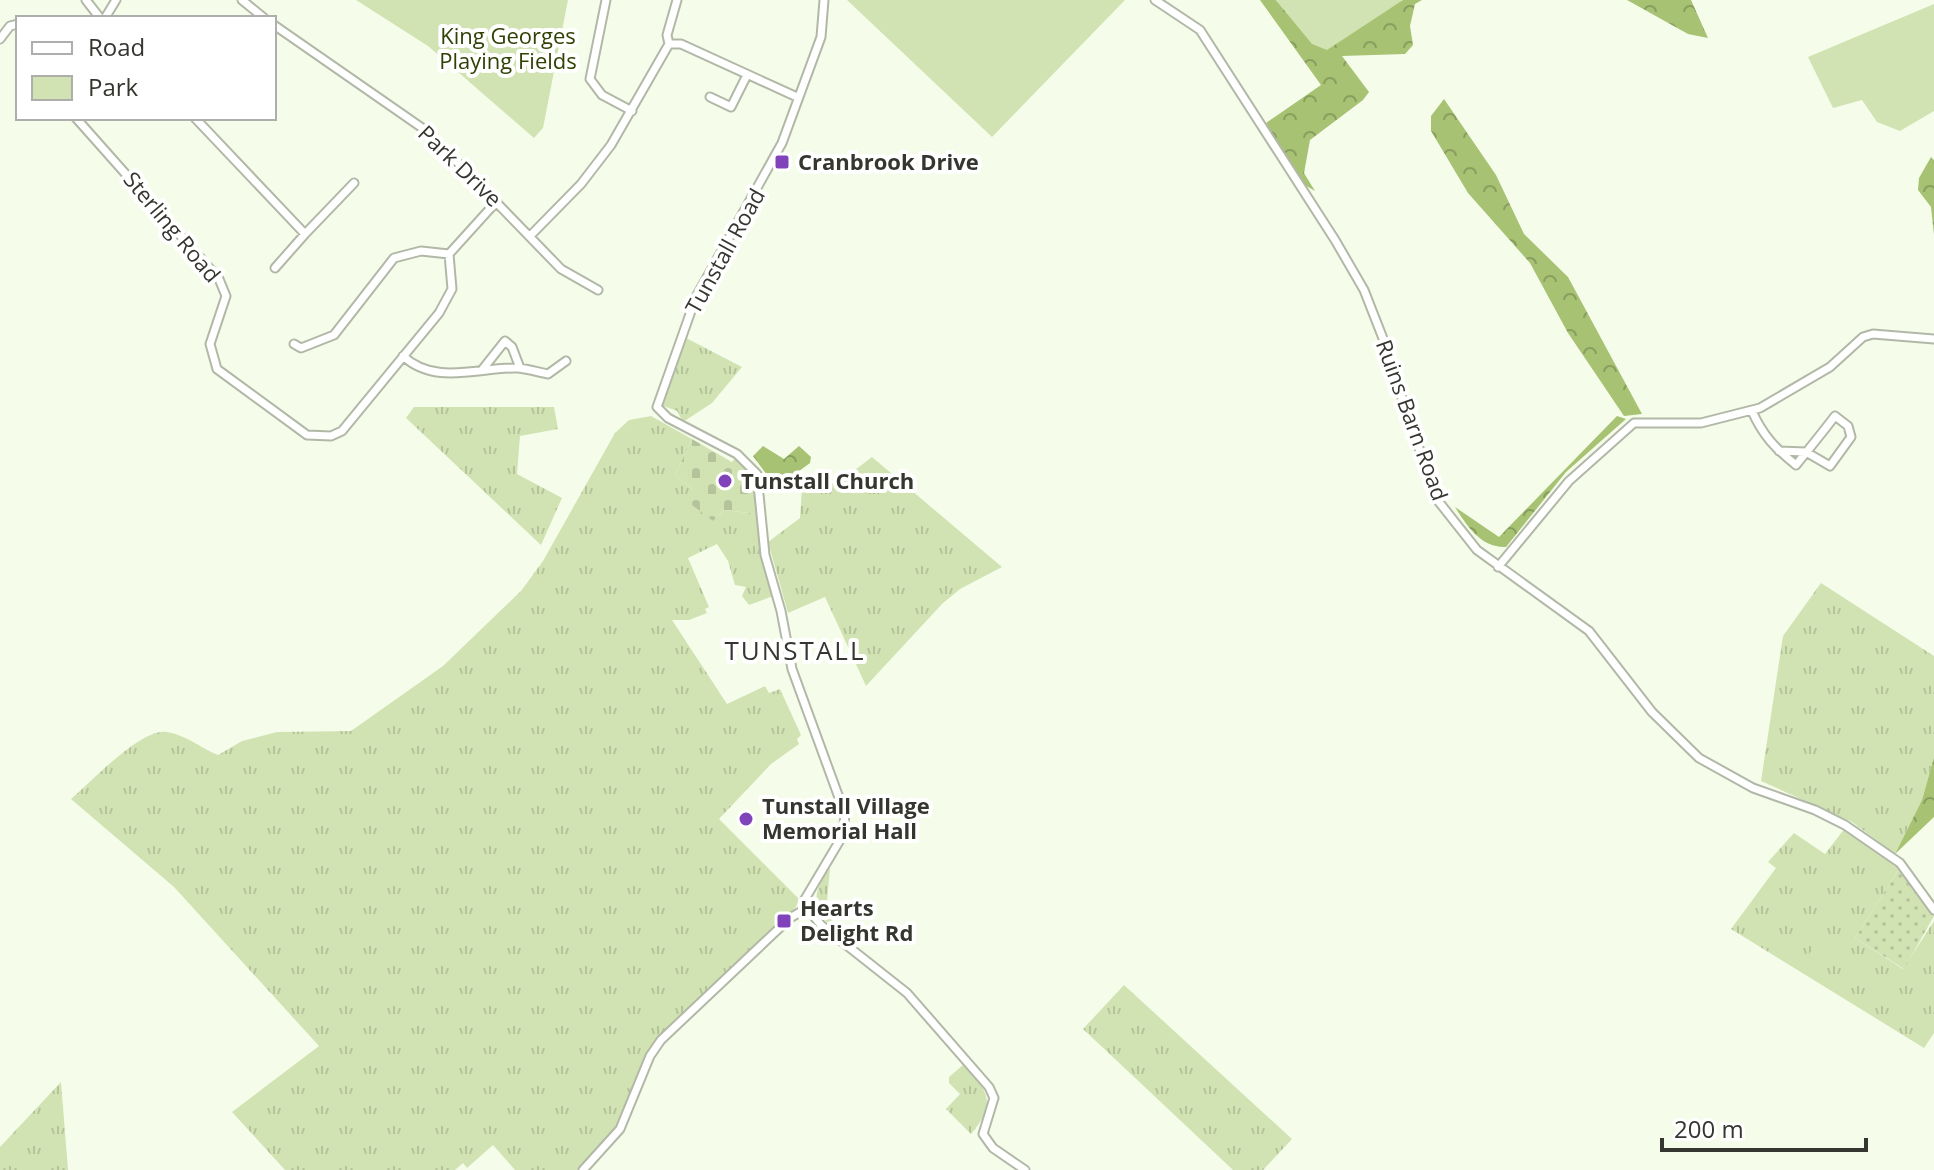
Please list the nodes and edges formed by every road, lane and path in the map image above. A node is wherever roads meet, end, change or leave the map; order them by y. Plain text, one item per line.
1 (86, 0) edge
2 (116, 0) edge
3 (242, 0) edge
4 (606, 0) edge
5 (677, 0) edge
6 (824, 0) edge
7 (1155, 0) edge
8 (100, 16) edge
9 (104, 16) edge
10 (262, 16) edge
11 (16, 24) edge
12 (276, 26) edge
13 (0, 39) edge
14 (669, 44) junction
15 (747, 75) junction
16 (710, 97) dead end
17 (797, 97) junction
18 (632, 111) junction
19 (78, 120) edge
20 (197, 120) edge
21 (354, 183) dead end
22 (497, 201) junction
23 (305, 234) junction
24 (530, 236) junction
25 (449, 254) junction
26 (275, 268) dead end
27 (598, 290) dead end
28 (1934, 339) edge
29 (294, 344) dead end
30 (403, 356) junction
31 (566, 361) dead end
32 (520, 368) junction
33 (482, 370) junction
34 (1752, 411) junction
35 (1779, 451) junction
36 (1806, 452) junction
37 (1498, 567) junction
38 (807, 908) junction
39 (1934, 910) edge
40 (583, 1170) edge
41 (1025, 1170) edge

1 - 8 street
2 - 9 street
3 - 10 street
4 - 18 street
5 - 14 street
6 - 17 street, Tunstall Road
7 - 37 street, Ruins Barn Road
11 - 13 street
12 - 22 street, Park Drive
14 - 15 street
14 - 18 street
15 - 16 street
15 - 17 street
17 - 38 street, Tunstall Road
18 - 24 street
19 - 30 street, Sterling Road
20 - 23 street
21 - 23 street
22 - 24 street, Park Drive
22 - 25 street
23 - 26 street
24 - 27 street, Park Drive
25 - 29 street
25 - 30 street, Sterling Road
28 - 34 street
30 - 33 street
31 - 32 street
32 - 33 street
32 - 33 street
34 - 35 street
34 - 37 street
35 - 36 street
35 - 36 street
36 - 36 street
37 - 39 street, Ruins Barn Road
38 - 40 street
38 - 41 street

